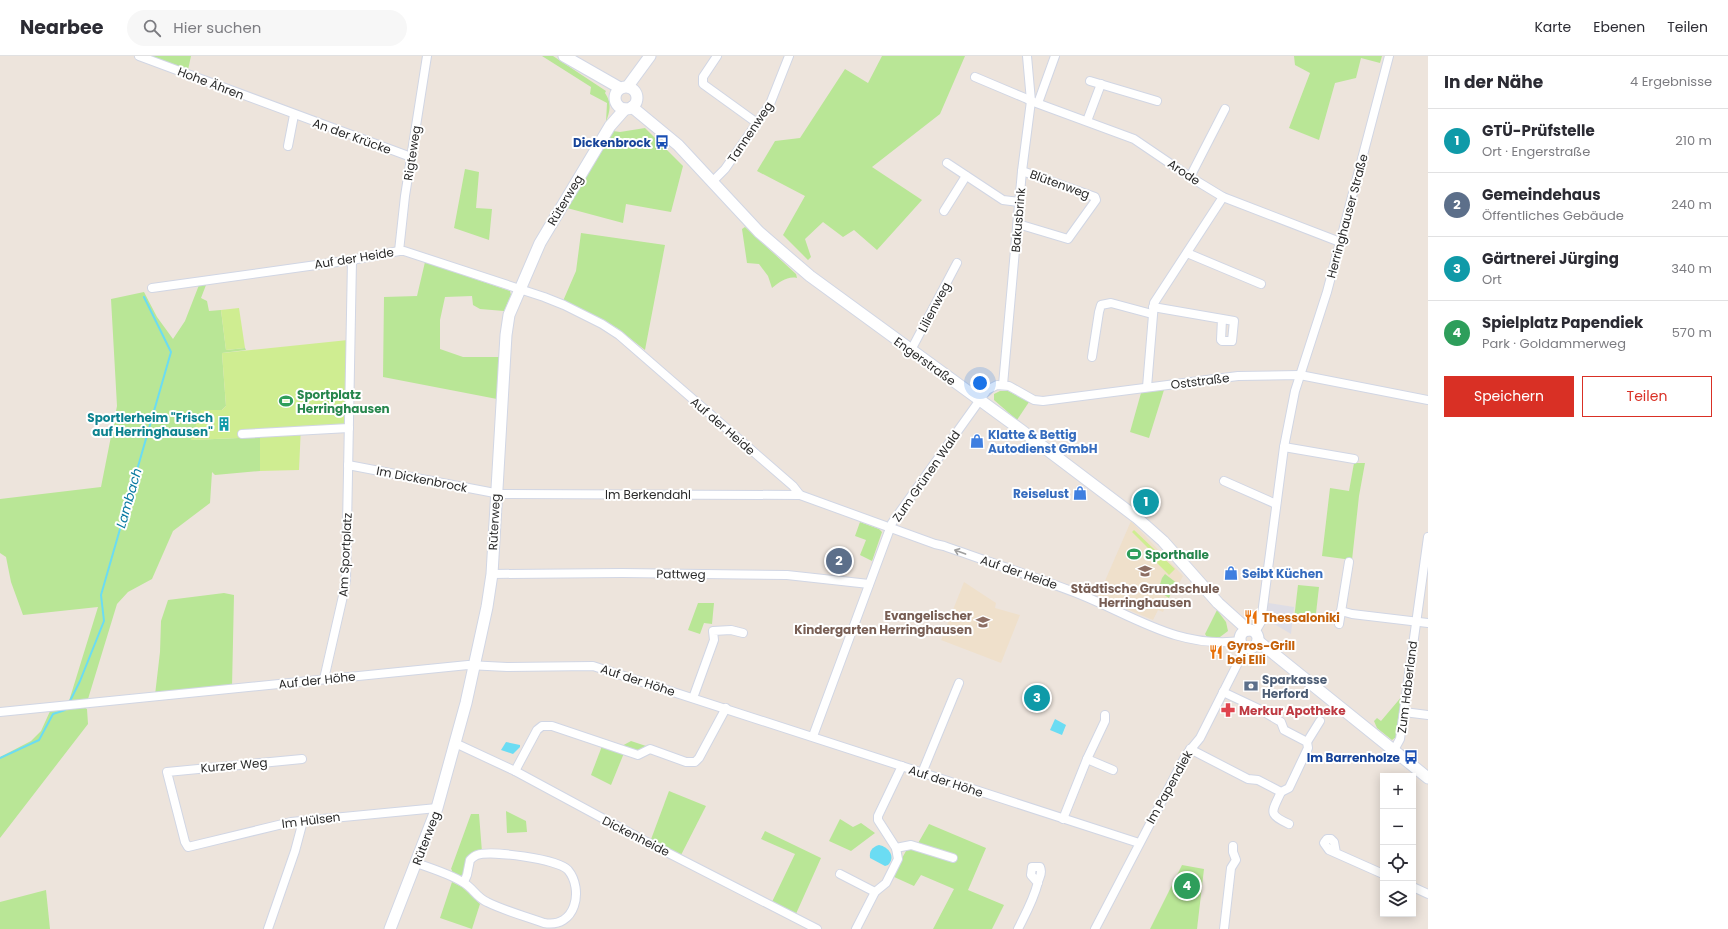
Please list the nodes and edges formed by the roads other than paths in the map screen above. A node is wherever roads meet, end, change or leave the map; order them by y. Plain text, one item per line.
1 (139, 56) edge
2 (427, 56) edge
3 (564, 56) edge
4 (650, 56) edge
5 (717, 56) edge
6 (789, 56) edge
7 (1027, 56) edge
8 (1055, 56) edge
9 (1388, 56) edge
10 (975, 77) dead end
11 (1090, 81) dead end
12 (1101, 84) junction
13 (626, 98) junction
14 (1157, 101) dead end
15 (261, 102) joint
16 (1034, 102) junction
17 (1225, 109) dead end
18 (294, 115) junction
19 (1087, 120) junction
20 (757, 123) junction
21 (288, 146) dead end
22 (411, 157) junction
23 (947, 163) dead end
24 (1022, 170) junction
25 (966, 176) junction
26 (1190, 177) junction
27 (712, 182) junction
28 (1223, 196) junction
29 (1019, 202) junction
30 (944, 211) dead end
31 (1018, 224) junction
32 (1340, 242) junction
33 (399, 251) junction
34 (1187, 253) junction
35 (352, 260) junction
36 (957, 263) dead end
37 (1261, 284) dead end
38 (152, 288) dead end
39 (519, 290) junction
40 (1153, 310) junction
41 (1222, 319) dead end
42 (911, 350) junction
43 (1092, 357) dead end
44 (1300, 374) junction
45 (1003, 384) junction
46 (1147, 387) junction
47 (980, 400) junction
48 (1428, 400) edge
49 (349, 428) junction
50 (242, 434) dead end
51 (1284, 448) junction
52 (1354, 459) dead end
53 (348, 465) junction
54 (1224, 481) dead end
55 (496, 493) junction
56 (800, 495) junction
57 (1276, 504) junction
58 (890, 528) junction
59 (1428, 537) edge
60 (1349, 562) dead end
61 (492, 574) junction
62 (869, 584) junction
63 (1341, 611) junction
64 (1415, 623) junction
65 (1428, 623) edge
66 (1339, 624) dead end
67 (743, 633) dead end
68 (1249, 639) junction
69 (474, 666) junction
70 (324, 679) junction
71 (959, 683) dead end
72 (1223, 692) junction
73 (693, 698) junction
74 (726, 708) junction
75 (0, 712) edge
76 (1404, 712) junction
77 (1428, 715) edge
78 (1105, 716) dead end
79 (1320, 721) dead end
80 (813, 736) junction
81 (1307, 742) junction
82 (455, 743) junction
83 (1190, 749) junction
84 (1394, 750) junction
85 (302, 759) dead end
86 (1087, 759) junction
87 (902, 766) junction
88 (1113, 770) dead end
89 (515, 771) junction
90 (922, 773) junction
91 (1428, 778) edge
92 (1281, 792) junction
93 (437, 808) junction
94 (1063, 819) junction
95 (303, 821) junction
96 (1289, 824) dead end
97 (1139, 843) junction
98 (1233, 846) dead end
99 (188, 847) joint
100 (896, 848) junction
101 (1336, 853) dead end
102 (953, 858) dead end
103 (416, 863) junction
104 (1380, 873) edge
105 (840, 874) dead end
106 (464, 882) junction
107 (1038, 883) dead end
108 (1416, 888) edge
109 (875, 892) junction
110 (1428, 894) edge
111 (268, 929) edge
112 (390, 929) edge
113 (818, 929) edge
114 (856, 929) edge
115 (1018, 929) edge
116 (1095, 929) edge
117 (1224, 929) edge

1 - 15 street, Hohe Ähren
2 - 22 street, Rigteweg
3 - 13 main road, Engerstraße
4 - 13 main road, Rüterweg
5 - 20 street
6 - 20 street, Tannenweg
7 - 16 street, Bakusbrink
8 - 16 street
9 - 32 street, Herringhauser Straße
10 - 16 street, Arode
11 - 12 street
12 - 14 street
12 - 19 street
13 - 27 main road, Engerstraße
13 - 39 main road, Rüterweg
15 - 18 street, An der Krücke
16 - 19 street, Arode
16 - 24 street, Bakusbrink
17 - 26 street
18 - 21 street
18 - 22 street, An der Krücke
19 - 26 street, Arode
20 - 27 street, Tannenweg
22 - 33 street, Rigteweg
23 - 25 street
24 - 29 street, Bakusbrink
24 - 31 street, Blütenweg
25 - 29 street
25 - 30 street
26 - 28 street, Arode
27 - 42 main road, Engerstraße
28 - 32 street, Arode
28 - 34 street
29 - 31 street, Bakusbrink
31 - 45 street, Bakusbrink
32 - 44 street, Herringhauser Straße
33 - 35 street, Auf der Heide
33 - 39 street, Auf der Heide
34 - 37 street
34 - 40 street
35 - 38 street, Auf der Heide
35 - 49 street, Am Sportplatz
36 - 42 street, Lilienweg
39 - 55 main road, Rüterweg
39 - 56 street, Auf der Heide
40 - 41 street
40 - 43 street
40 - 46 street
42 - 47 main road, Engerstraße
44 - 46 street, Oststraße
44 - 48 street, Oststraße
44 - 51 street, Im Papendiek
45 - 46 street, Oststraße
45 - 47 street
47 - 58 street, Zum Grünen Wald
47 - 68 main road, Engerstraße
49 - 50 street
49 - 53 street, Am Sportplatz
51 - 52 street
51 - 57 street, Im Papendiek
53 - 55 street, Im Dickenbrock
53 - 70 street, Am Sportplatz
54 - 57 street
55 - 56 street, Im Berkendahl
55 - 61 main road, Rüterweg
56 - 58 street, Auf der Heide
57 - 68 street, Im Papendiek
58 - 62 street, Zum Grünen Wald
68 -> 58 street, Auf der Heide
59 - 64 street, Zum Haberland
60 - 63 street
61 - 62 street, Pattweg
61 - 69 main road, Rüterweg
62 - 80 street, Zum Grünen Wald
63 - 64 street
63 - 66 street
64 - 65 street
64 - 76 street, Zum Haberland
67 - 73 street
68 - 72 street, Im Papendiek
68 - 84 main road, Engerstraße
69 - 70 street, Auf der Höhe
69 - 73 street, Auf der Höhe
69 - 82 main road, Rüterweg
70 - 75 street, Auf der Höhe
71 - 90 street
72 - 81 street
72 - 83 street, Im Papendiek
73 - 74 street, Auf der Höhe
74 - 80 street, Auf der Höhe
74 - 89 street
76 - 77 street
76 - 84 street, Zum Haberland
78 - 86 street
79 - 81 street
80 - 87 street, Auf der Höhe
81 - 92 street
82 - 89 street, Dickenheide
82 - 93 main road, Rüterweg
83 - 92 street
83 - 97 street, Im Papendiek
84 - 91 main road, Engerstraße
85 - 99 street, Kurzer Weg
86 - 88 street
86 - 94 street
87 - 90 street, Auf der Höhe
87 - 100 street
89 - 113 street, Dickenheide
90 - 94 street, Auf der Höhe
92 - 96 street
93 - 95 street, Im Hülsen
93 - 103 main road, Rüterweg
94 - 97 street, Auf der Höhe
95 - 99 street, Im Hülsen
95 - 111 street
97 - 116 street, Im Papendiek
98 - 117 street
100 - 102 street
100 - 109 street
101 - 104 street
103 - 106 street
103 - 112 main road, Rüterweg
105 - 109 street
106 - 106 street
107 - 115 street
108 - 110 street
109 - 114 street

